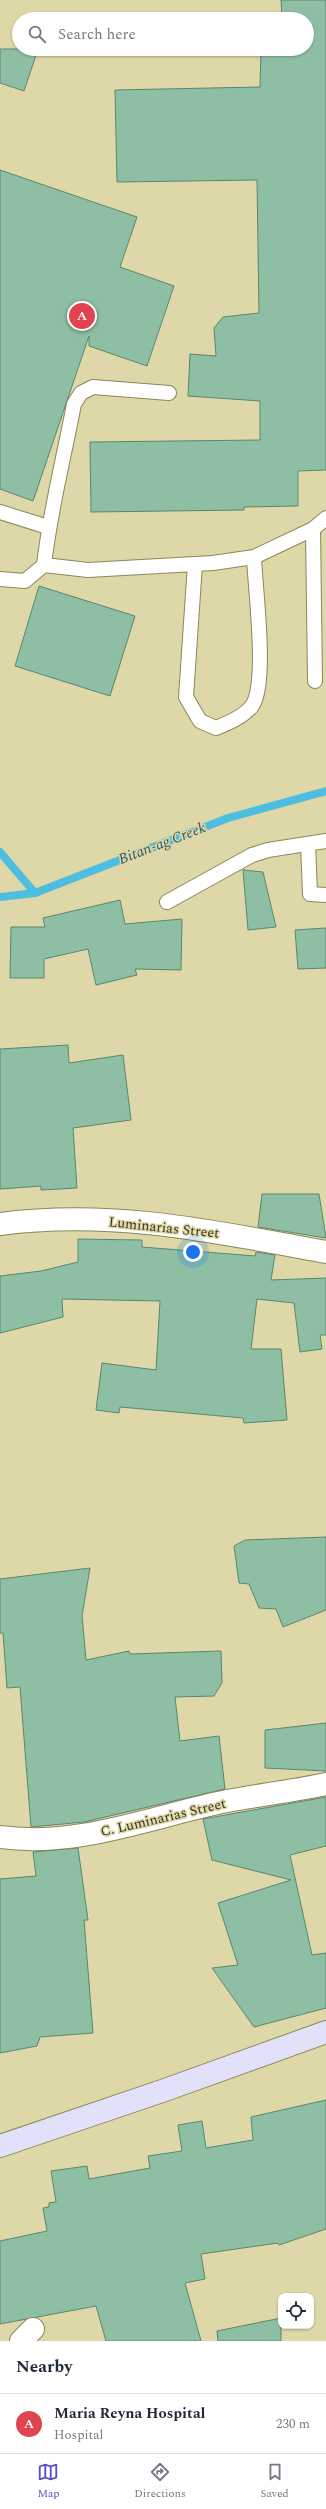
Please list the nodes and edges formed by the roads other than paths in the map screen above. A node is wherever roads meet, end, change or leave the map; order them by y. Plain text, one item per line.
1 (169, 393) dead end
2 (0, 512) edge
3 (326, 518) edge
4 (48, 528) junction
5 (313, 529) junction
6 (254, 557) junction
7 (195, 564) junction
8 (44, 565) junction
9 (0, 579) edge
10 (315, 681) dead end
11 (326, 841) edge
12 (308, 844) junction
13 (326, 895) edge
14 (167, 902) dead end
15 (0, 1224) edge
16 (326, 1252) edge
17 (326, 1784) edge
18 (0, 1837) edge
19 (326, 2032) edge
20 (0, 2146) edge

1 - 4 lane
2 - 4 lane
3 - 5 lane
4 - 8 lane
5 - 6 lane
5 - 10 lane
6 - 7 lane
6 - 7 lane
7 - 8 lane
8 - 9 lane
11 - 12 lane
12 - 13 lane
12 - 14 lane
15 - 16 street, Luminarias Street
17 - 18 street, C. Luminarias Street
19 - 20 main road

